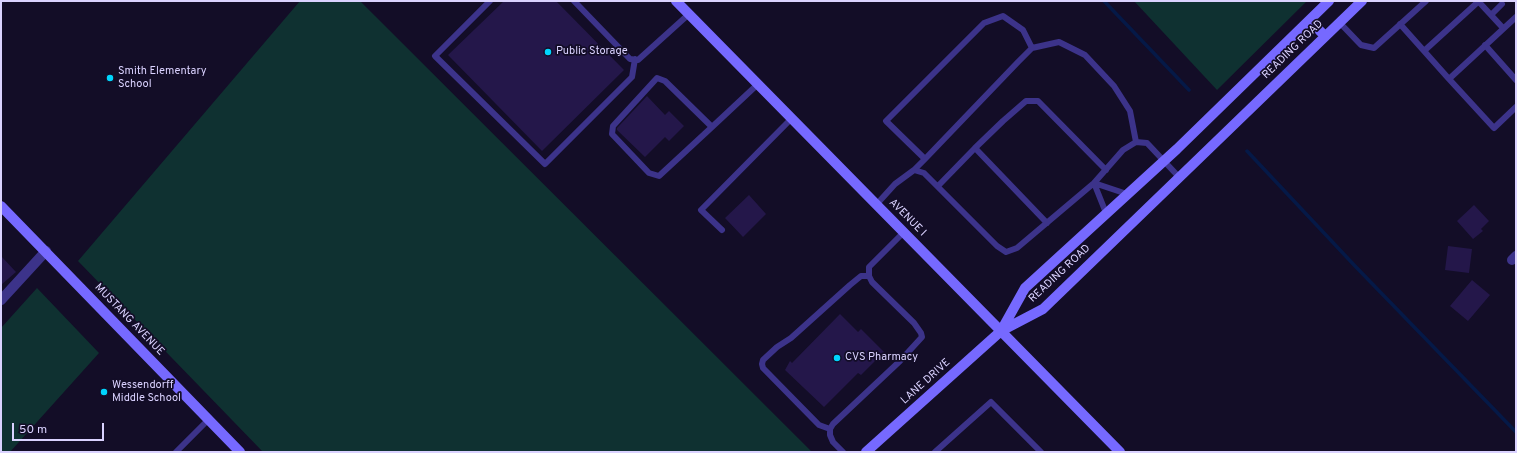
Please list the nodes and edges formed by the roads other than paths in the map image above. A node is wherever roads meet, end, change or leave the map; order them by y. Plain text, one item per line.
1 (490, 1) edge
2 (574, 1) edge
3 (676, 1) edge
4 (1329, 1) edge
5 (1362, 1) edge
6 (1426, 1) edge
7 (1479, 1) edge
8 (1502, 4) dead end
9 (689, 14) junction
10 (1491, 15) junction
11 (1516, 17) edge
12 (1310, 21) junction
13 (1339, 22) junction
14 (1400, 24) junction
15 (1503, 28) junction
16 (1324, 36) junction
17 (1485, 45) junction
18 (1032, 48) junction
19 (1424, 51) junction
20 (635, 59) junction
21 (1449, 79) junction
22 (1516, 80) edge
23 (758, 84) junction
24 (1516, 107) edge
25 (792, 118) junction
26 (712, 127) junction
27 (1136, 142) junction
28 (975, 148) junction
29 (925, 159) junction
30 (1164, 160) junction
31 (914, 170) junction
32 (1106, 170) junction
33 (1180, 177) junction
34 (1094, 183) junction
35 (938, 186) junction
36 (1127, 194) junction
37 (876, 204) junction
38 (1, 206) edge
39 (1106, 213) junction
40 (1047, 223) junction
41 (722, 230) dead end
42 (904, 232) junction
43 (46, 251) junction
44 (869, 276) junction
45 (1, 300) edge
46 (1001, 331) junction
47 (209, 419) junction
48 (830, 429) junction
49 (177, 452) edge
50 (240, 452) edge
51 (843, 452) edge
52 (866, 452) edge
53 (935, 452) edge
54 (1041, 452) edge
55 (1120, 452) edge

1 - 20 lane
2 - 20 lane
3 - 9 main road, AVENUE I
4 - 12 main road, READING ROAD
5 - 13 main road, READING ROAD
6 - 14 lane
7 - 10 lane
7 - 19 lane
8 - 10 lane
9 - 20 lane
9 - 23 main road, AVENUE I
10 - 15 lane
11 - 15 lane
12 - 16 main road
12 - 30 main road, READING ROAD
13 - 14 lane
13 - 16 main road, READING ROAD
14 - 19 lane
15 - 17 lane
16 - 33 main road, READING ROAD
17 - 21 lane
17 - 22 lane
18 - 27 lane
18 - 29 lane
18 - 29 lane
19 - 21 lane
21 - 24 lane
23 - 25 main road, AVENUE I
23 - 26 lane
25 - 37 main road, AVENUE I
25 - 41 lane
26 - 26 lane
27 - 30 lane
27 - 32 lane
28 - 32 lane
28 - 35 lane
28 - 40 lane
29 - 31 lane
30 - 33 lane
30 - 36 main road, READING ROAD
31 - 35 lane
31 - 37 lane
32 - 34 lane
33 - 46 main road, READING ROAD
34 - 36 lane
34 - 39 lane
34 - 40 lane
35 - 40 lane
36 - 39 main road, READING ROAD
37 - 42 main road, AVENUE I
38 - 43 main road, MUSTANG AVENUE
39 - 46 main road, READING ROAD
42 - 44 lane
42 - 46 main road, AVENUE I
43 - 45 street
43 - 47 main road, MUSTANG AVENUE
44 - 48 lane
44 - 48 lane
46 - 52 main road, LANE DRIVE
46 - 55 main road, AVENUE I
47 - 49 lane
47 - 50 main road, MUSTANG AVENUE
48 - 51 lane
53 - 54 lane

